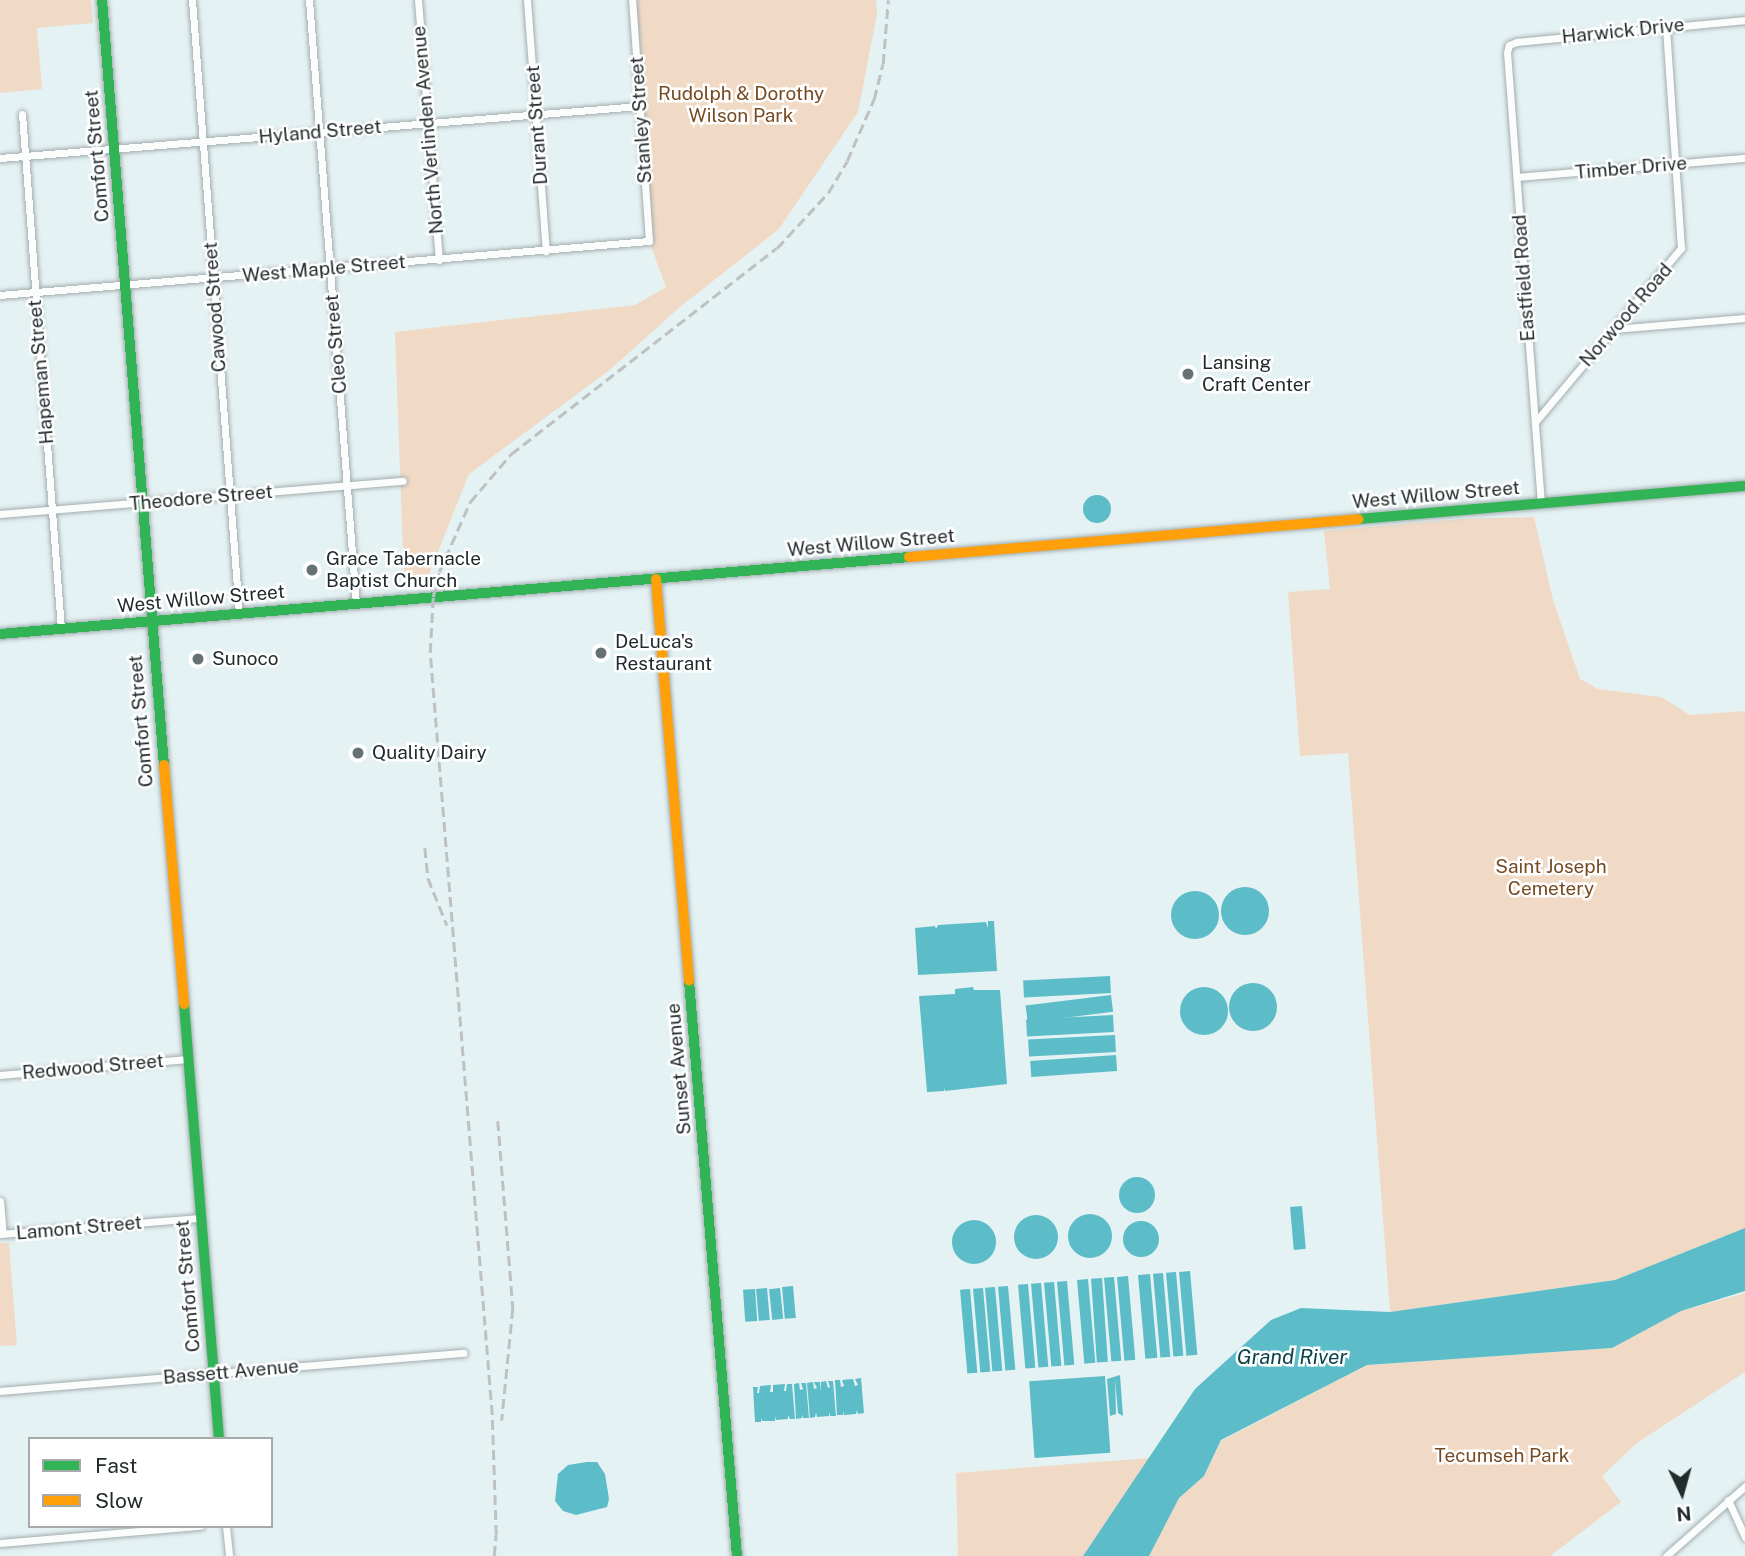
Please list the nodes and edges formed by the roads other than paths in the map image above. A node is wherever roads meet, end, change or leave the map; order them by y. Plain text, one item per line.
1 (102, 0) edge
2 (192, 0) edge
3 (309, 0) edge
4 (418, 0) edge
5 (527, 0) edge
6 (632, 0) edge
7 (1745, 20) edge
8 (1666, 29) junction
9 (1507, 52) joint
10 (640, 106) junction
11 (22, 114) dead end
12 (536, 115) junction
13 (428, 123) junction
14 (320, 132) junction
15 (203, 141) junction
16 (114, 149) junction
17 (24, 156) junction
18 (0, 158) edge
19 (1745, 158) edge
20 (1677, 164) junction
21 (1517, 177) junction
22 (649, 241) joint
23 (547, 251) junction
24 (439, 260) junction
25 (330, 268) junction
26 (213, 278) junction
27 (125, 285) junction
28 (34, 292) junction
29 (0, 295) edge
30 (1745, 318) edge
31 (1614, 329) junction
32 (1536, 421) junction
33 (402, 481) dead end
34 (347, 485) junction
35 (1745, 486) edge
36 (230, 495) junction
37 (141, 503) junction
38 (1541, 503) junction
39 (52, 510) junction
40 (0, 514) edge
41 (656, 579) junction
42 (356, 604) junction
43 (239, 614) junction
44 (151, 621) junction
45 (61, 629) junction
46 (0, 634) edge
47 (187, 1059) junction
48 (0, 1075) edge
49 (0, 1201) edge
50 (200, 1218) junction
51 (1, 1234) edge
52 (463, 1353) dead end
53 (213, 1373) junction
54 (0, 1391) edge
55 (219, 1437) edge
56 (1745, 1486) edge
57 (1728, 1500) junction
58 (176, 1528) edge
59 (226, 1528) edge
60 (1745, 1537) edge
61 (0, 1543) edge
62 (229, 1556) edge
63 (737, 1556) edge
64 (1666, 1556) edge

1 - 16 street, Comfort Street
2 - 15 street, Cawood Street
3 - 14 street, Cleo Street
4 - 13 street, North Verlinden Avenue
5 - 12 street, Durant Street
6 - 10 street, Stanley Street
7 - 8 street, Harwick Drive
8 - 9 street, Harwick Drive
8 - 20 street, Norwood Road
9 - 21 street, Eastfield Road
10 - 12 street, Hyland Street
10 - 22 street, Stanley Street
11 - 17 street, Hapeman Street
12 - 13 street, Hyland Street
12 - 23 street, Durant Street
13 - 14 street, Hyland Street
13 - 24 street, North Verlinden Avenue
14 - 15 street, Hyland Street
14 - 25 street, Cleo Street
15 - 16 street, Hyland Street
15 - 26 street, Cawood Street
16 - 17 street, Hyland Street
16 - 27 street, Comfort Street
17 - 18 street, Hyland Street
17 - 28 street, Hapeman Street
19 - 20 street, Timber Drive
20 - 21 street, Timber Drive
20 - 31 street, Norwood Road
21 - 32 street, Eastfield Road
22 - 23 street, West Maple Street
23 - 24 street, West Maple Street
24 - 25 street, West Maple Street
25 - 26 street, West Maple Street
25 - 34 street, Cleo Street
26 - 27 street, West Maple Street
26 - 36 street, Cawood Street
27 - 28 street, West Maple Street
27 - 37 street, Comfort Street
28 - 29 street, West Maple Street
28 - 39 street, Hapeman Street
30 - 31 street
31 - 32 street, Norwood Road
32 - 38 street, Eastfield Road
33 - 34 street, Theodore Street
34 - 36 street, Theodore Street
34 - 42 street, Cleo Street
35 - 38 street, West Willow Street
36 - 37 street, Theodore Street
36 - 43 street, Cawood Street
37 - 39 street, Theodore Street
37 - 44 street, Comfort Street
38 - 41 street, West Willow Street
39 - 40 street, Theodore Street
39 - 45 street, Hapeman Street
41 - 42 street, West Willow Street
41 - 63 street, Sunset Avenue
42 - 43 street, West Willow Street
43 - 44 street, West Willow Street
44 - 45 street, West Willow Street
44 - 47 street, Comfort Street
45 - 46 street, West Willow Street
47 - 48 street, Redwood Street
47 - 50 street, Comfort Street
49 - 51 street
50 - 51 street, Lamont Street
50 - 53 street, Comfort Street
52 - 53 street, Bassett Avenue
53 - 54 street, Bassett Avenue
53 - 55 street, Comfort Street
56 - 57 street
57 - 60 street
57 - 64 street
58 - 61 street
59 - 62 street

